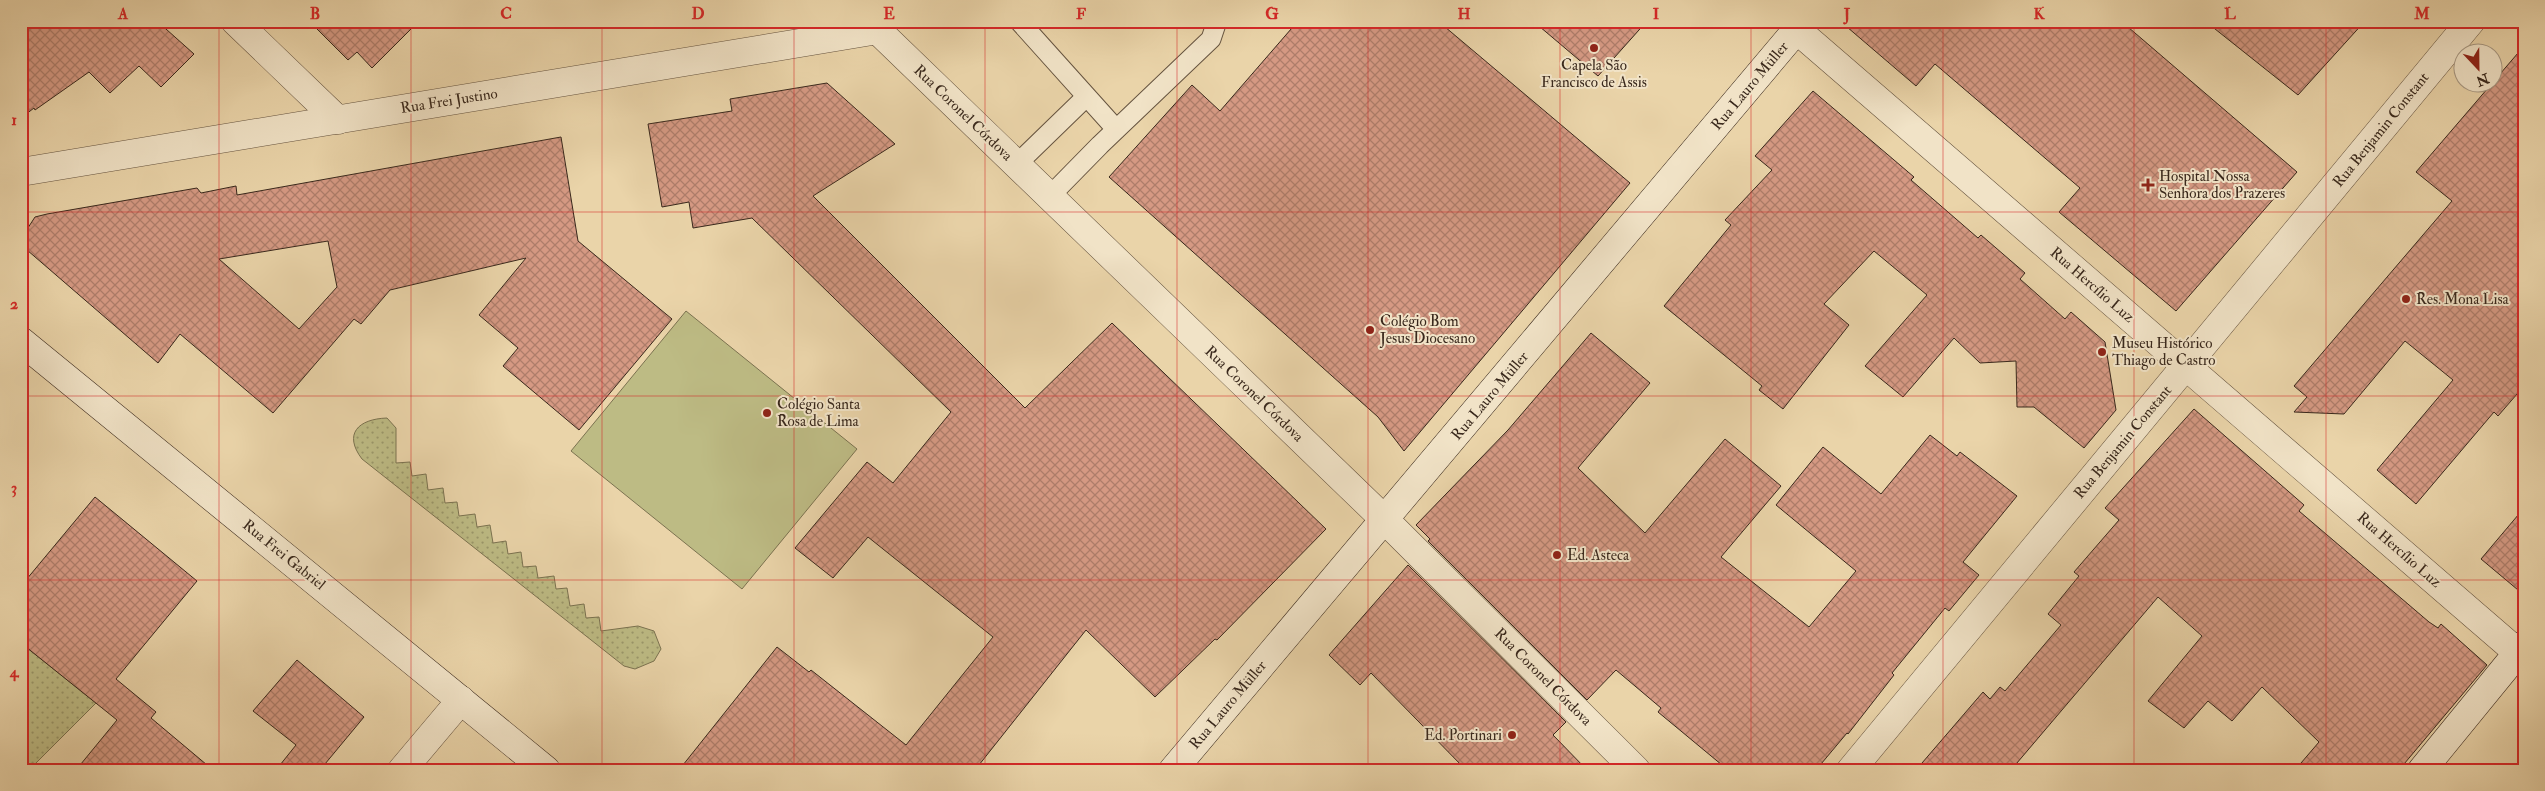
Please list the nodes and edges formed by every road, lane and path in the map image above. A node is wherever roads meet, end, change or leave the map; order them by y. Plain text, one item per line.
1 (235, 21) edge
2 (1019, 21) edge
3 (1217, 21) edge
4 (2471, 21) edge
5 (877, 24) edge
6 (1801, 26) edge
7 (1086, 98) junction
8 (338, 120) junction
9 (1116, 129) junction
10 (1016, 165) junction
11 (21, 172) edge
12 (1049, 197) junction
13 (21, 341) edge
14 (2186, 367) junction
15 (1385, 520) junction
16 (2522, 652) edge
17 (461, 700) junction
18 (402, 770) edge
19 (546, 770) edge
20 (1173, 770) edge
21 (1636, 770) edge
22 (1851, 770) edge
23 (2422, 770) edge

1 - 8 street
2 - 7 lane
3 - 9 lane
4 - 14 street, Rua Benjamin Constant
5 - 8 street, Rua Frei Justino
5 - 10 street, Rua Coronel Córdova
6 - 14 street, Rua Hercílio Luz
6 - 15 street, Rua Lauro Müller
7 - 9 lane
7 - 10 lane
8 - 11 street, Rua Frei Justino
9 - 12 lane
10 - 12 street, Rua Coronel Córdova
12 - 15 street, Rua Coronel Córdova
13 - 17 street, Rua Frei Gabriel
14 - 16 street, Rua Hercílio Luz
14 - 22 street, Rua Benjamin Constant
15 - 20 street, Rua Lauro Müller
15 - 21 street, Rua Coronel Córdova
16 - 23 street
17 - 18 street
17 - 19 street, Rua Frei Gabriel

